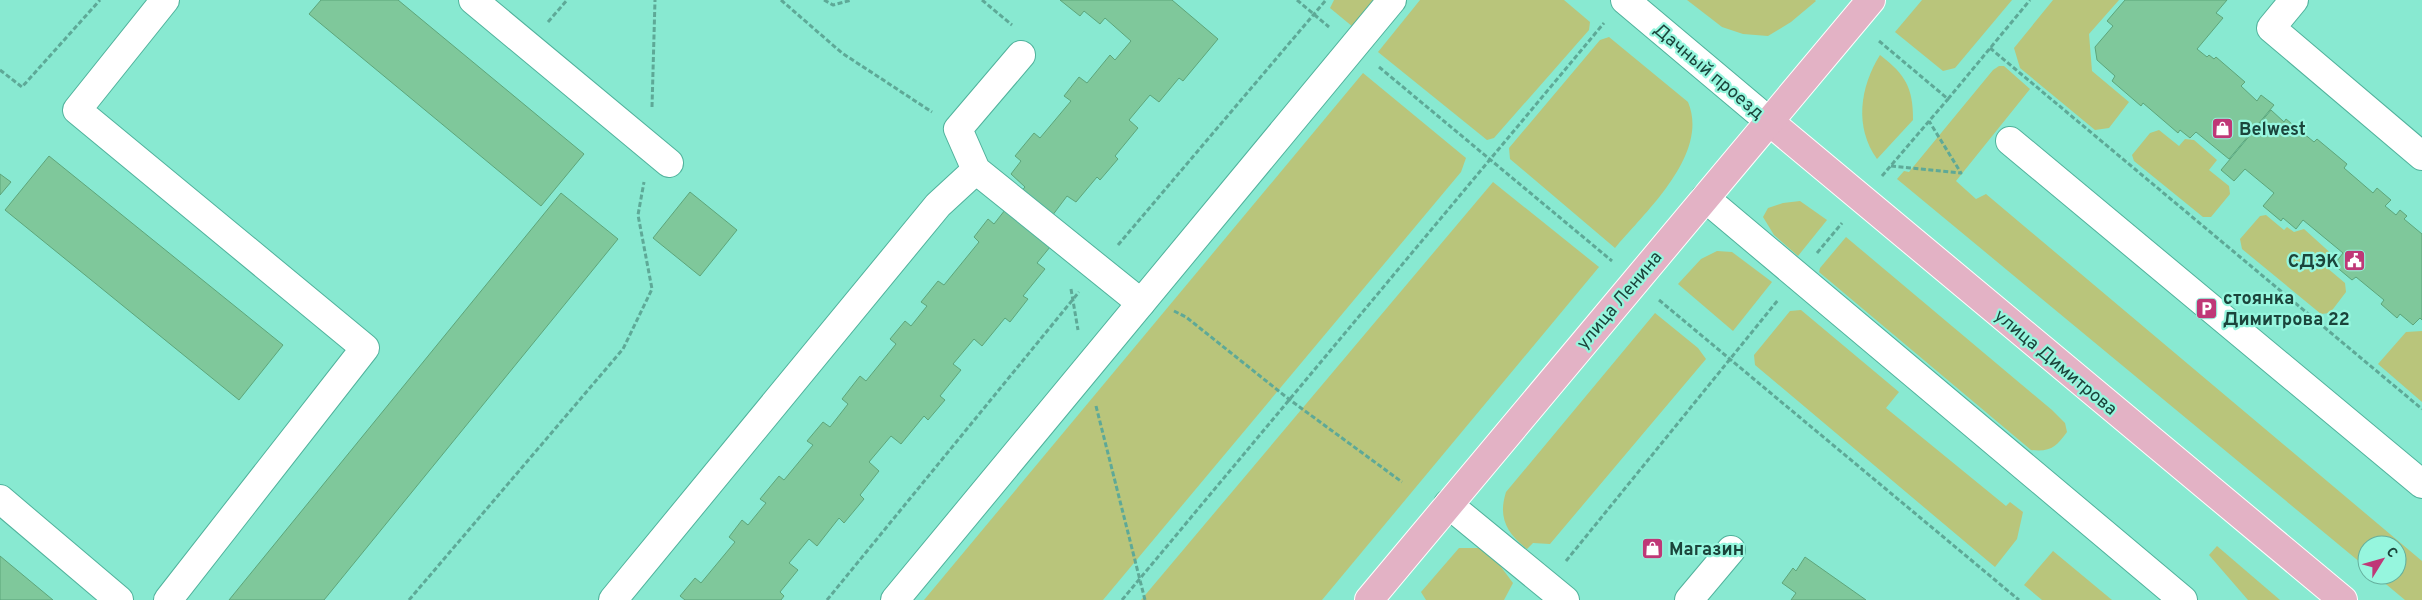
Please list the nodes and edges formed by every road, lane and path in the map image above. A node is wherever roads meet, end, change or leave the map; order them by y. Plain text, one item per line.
1 (100, 0) edge
2 (165, 0) edge
3 (473, 0) edge
4 (655, 0) edge
5 (781, 0) edge
6 (824, 0) edge
7 (852, 0) edge
8 (1326, 0) edge
9 (1392, 0) edge
10 (2030, 0) edge
11 (2294, 0) edge
12 (1617, 8) edge
13 (1862, 10) edge
14 (1990, 48) junction
15 (1021, 55) dead end
16 (0, 70) edge
17 (1948, 99) junction
18 (1929, 121) junction
19 (1770, 122) junction
20 (958, 129) junction
21 (2010, 141) dead end
22 (660, 155) junction
23 (2422, 156) edge
24 (1890, 166) junction
25 (976, 170) junction
26 (1705, 198) junction
27 (1862, 200) junction
28 (1066, 241) junction
29 (1099, 268) junction
30 (1796, 277) junction
31 (1146, 298) junction
32 (1072, 300) junction
33 (1086, 369) junction
34 (1290, 400) junction
35 (2422, 409) edge
36 (1402, 482) dead end
37 (2422, 484) edge
38 (0, 499) edge
39 (1448, 504) junction
40 (1731, 550) dead end
41 (1140, 579) junction
42 (1556, 592) edge
43 (119, 600) edge
44 (168, 600) edge
45 (409, 600) edge
46 (613, 600) edge
47 (827, 600) edge
48 (895, 600) edge
49 (1122, 600) edge
50 (1145, 600) edge
51 (1369, 600) edge
52 (1689, 600) edge
53 (2183, 600) edge
54 (2343, 600) edge

1 - 16 path
2 - 44 street
3 - 22 street
4 - 22 path
5 - 20 path
6 - 7 path
8 - 29 path
9 - 31 street
10 - 14 path
11 - 23 street
12 - 19 street, Дачный проезд
12 - 34 path
13 - 17 path
13 - 19 main road, улица Ленина
14 - 17 path
14 - 35 path
15 - 20 street
17 - 18 path
18 - 24 path
18 - 24 path
19 - 26 main road, улица Ленина
19 - 27 main road, улица Димитрова
20 - 25 street
21 - 37 street
22 - 45 path
24 - 27 path
25 - 28 street
25 - 46 street
26 - 30 street
26 - 39 main road, улица Ленина
27 - 30 path
27 - 54 main road, улица Димитрова
28 - 29 street
28 - 32 path
29 - 31 street
29 - 32 path
30 - 42 path
30 - 53 street
31 - 33 street
31 - 34 path
32 - 33 path
32 - 47 path
33 - 41 path
33 - 48 street
34 - 36 path
34 - 41 path
38 - 43 street
39 - 42 street
39 - 51 main road, улица Ленина
40 - 52 street
41 - 49 path
41 - 50 path

